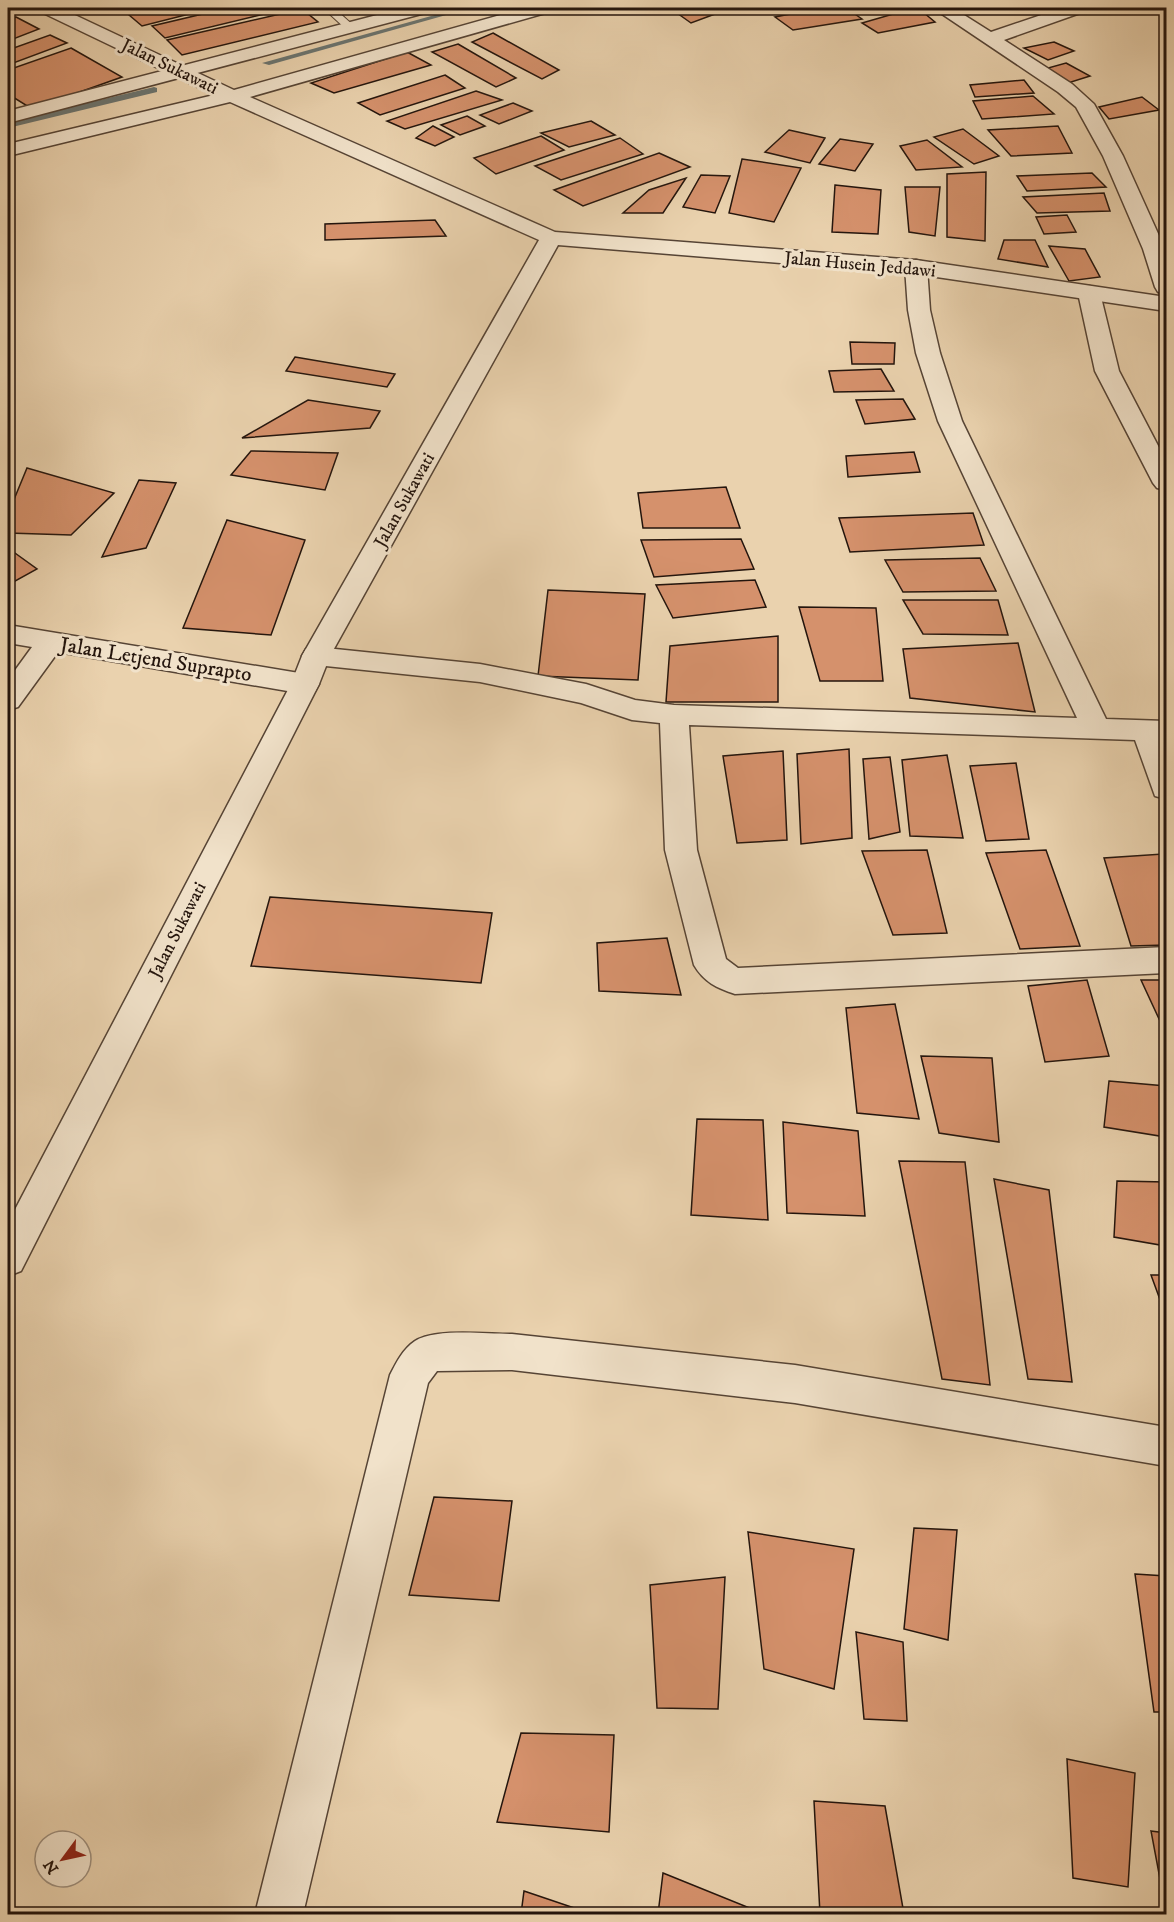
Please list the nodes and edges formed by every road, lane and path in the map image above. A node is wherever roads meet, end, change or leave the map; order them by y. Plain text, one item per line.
1 (47, 8) edge
2 (328, 8) edge
3 (423, 8) edge
4 (543, 8) edge
5 (942, 8) edge
6 (1077, 8) edge
7 (350, 27) junction
8 (989, 39) junction
9 (185, 72) junction
10 (232, 96) junction
11 (8, 117) edge
12 (8, 150) edge
13 (551, 237) junction
14 (916, 267) junction
15 (1167, 287) edge
16 (1089, 293) junction
17 (1167, 304) edge
18 (1167, 483) edge
19 (8, 634) edge
20 (50, 642) junction
21 (311, 670) junction
22 (8, 699) edge
23 (674, 715) junction
24 (1096, 728) junction
25 (1156, 730) edge
26 (1167, 788) edge
27 (1167, 960) edge
28 (8, 1259) edge
29 (1167, 1447) edge
30 (279, 1914) edge

1 - 9 street, Jalan Sukawati
2 - 7 lane
3 - 7 street
4 - 10 street
5 - 8 street
6 - 8 street
7 - 9 street
8 - 15 street
9 - 10 street, Jalan Sukawati
9 - 11 street
10 - 12 street
10 - 13 street, Jalan Sukawati
13 - 14 street, Jalan Husein Jeddawi
13 - 21 street, Jalan Sukawati
14 - 16 street, Jalan Husein Jeddawi
14 - 24 street
16 - 17 street, Jalan Husein Jeddawi
16 - 18 street
19 - 20 street, Jalan Letjend Suprapto
20 - 21 street, Jalan Letjend Suprapto
20 - 22 street
21 - 23 street, Jalan Letjend Suprapto
21 - 28 street, Jalan Sukawati
23 - 24 street, Jalan Letjend Suprapto
23 - 27 street
24 - 25 street, Jalan Letjend Suprapto
25 - 26 street
29 - 30 street

